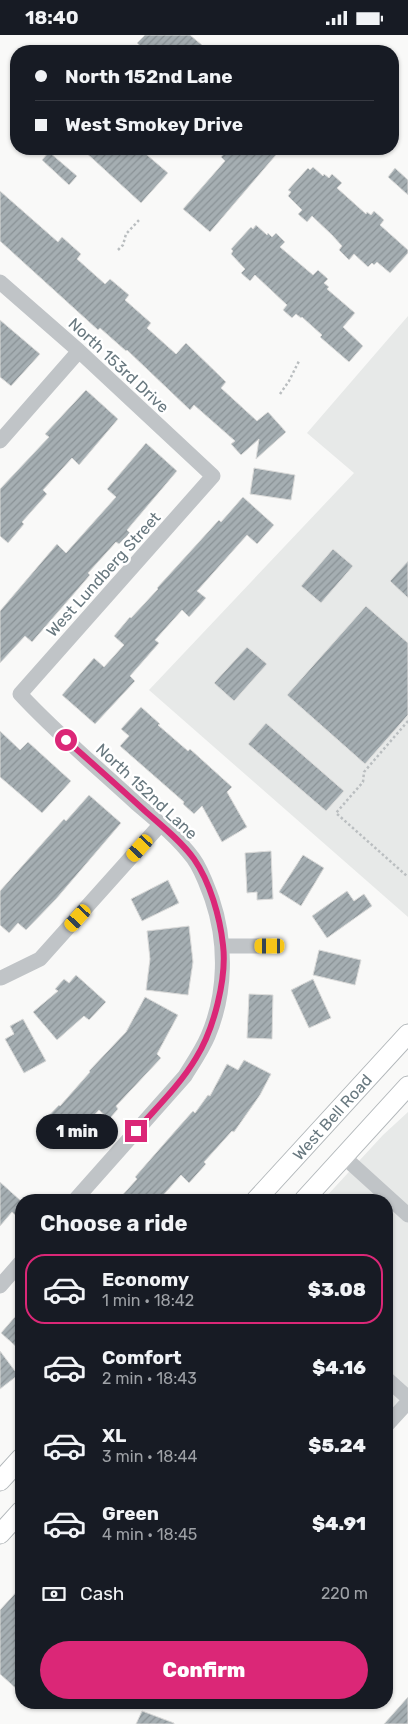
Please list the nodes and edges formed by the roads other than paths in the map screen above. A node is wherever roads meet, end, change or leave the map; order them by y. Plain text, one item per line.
1 (0, 282) edge
2 (79, 351) junction
3 (0, 441) edge
4 (213, 476) joint
5 (20, 694) joint
6 (160, 825) junction
7 (223, 946) junction
8 (270, 946) dead end
9 (1, 978) edge
10 (408, 1034) edge
11 (408, 1086) edge
12 (344, 1157) junction
13 (80, 1194) edge
14 (261, 1194) edge
15 (310, 1194) edge
16 (385, 1194) edge
17 (393, 1201) edge
18 (408, 1215) edge
19 (15, 1269) edge
20 (0, 1286) edge
21 (393, 1384) edge
22 (408, 1397) edge
23 (408, 1402) edge
24 (393, 1418) edge
25 (15, 1465) edge
26 (0, 1481) edge
27 (15, 1518) edge
28 (0, 1534) edge

1 - 2 street, North 153rd Drive
2 - 3 street
2 - 4 street, North 153rd Drive
4 - 5 street, West Lundberg Street
5 - 6 street, North 152nd Lane
6 - 7 street, North 152nd Lane
6 - 9 street
7 - 8 street
7 - 13 street, North 152nd Lane
10 - 14 main road, West Bell Road
11 - 12 main road
12 - 15 main road
12 - 16 street
17 - 18 street
19 - 20 street
21 - 22 street
23 - 24 street
25 - 26 main road
27 - 28 main road

